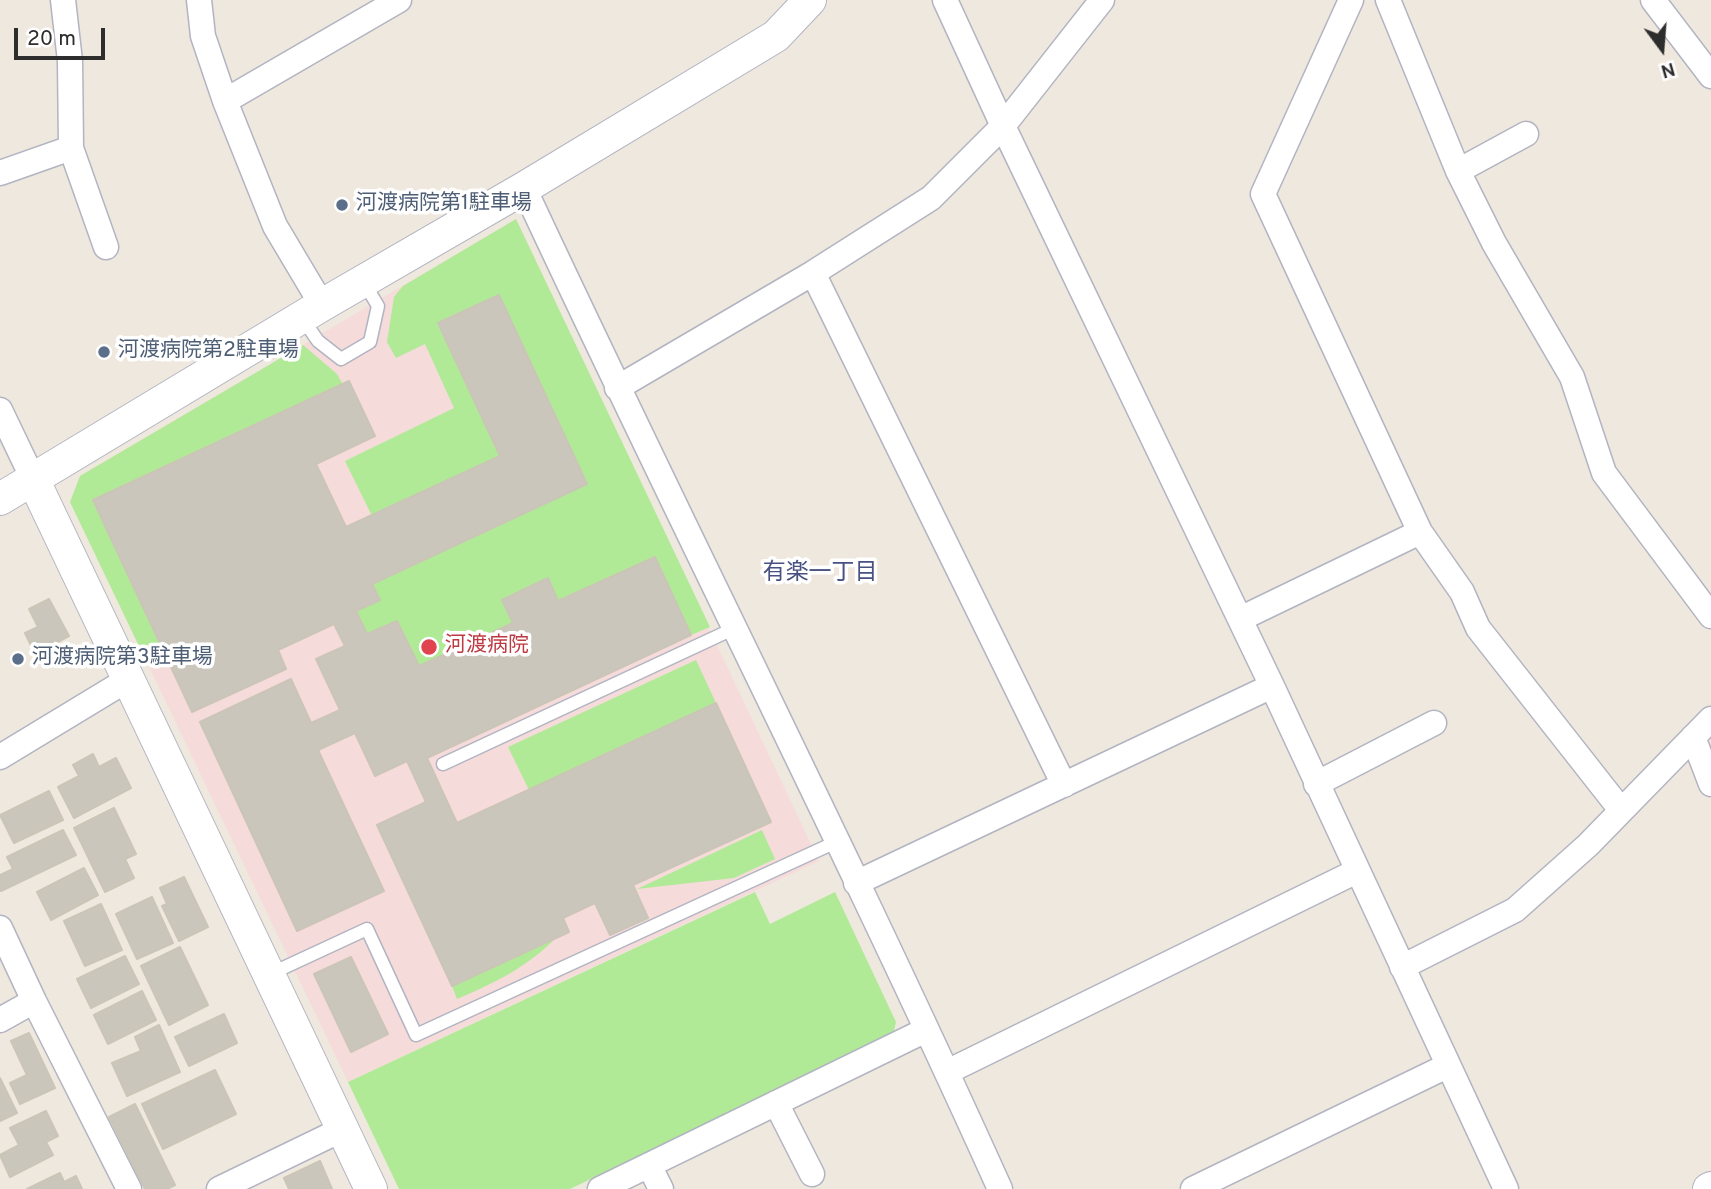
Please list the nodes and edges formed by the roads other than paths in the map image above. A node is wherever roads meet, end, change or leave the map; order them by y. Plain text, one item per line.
1 (64, 0) edge
2 (199, 0) edge
3 (399, 0) edge
4 (810, 0) edge
5 (945, 0) edge
6 (1102, 0) edge
7 (1351, 0) edge
8 (1388, 0) edge
9 (1653, 0) edge
10 (1711, 76) edge
11 (225, 101) junction
12 (1003, 126) junction
13 (1525, 134) dead end
14 (71, 148) junction
15 (1458, 171) junction
16 (0, 173) edge
17 (524, 188) junction
18 (106, 247) dead end
19 (813, 273) junction
20 (362, 281) junction
21 (311, 311) junction
22 (617, 388) junction
23 (0, 410) edge
24 (33, 479) junction
25 (0, 499) edge
26 (1420, 533) junction
27 (1710, 613) edge
28 (1240, 619) junction
29 (733, 629) junction
30 (127, 680) junction
31 (1272, 686) junction
32 (1711, 719) edge
33 (1434, 723) dead end
34 (1693, 737) junction
35 (0, 757) edge
36 (443, 764) dead end
37 (1316, 784) junction
38 (1711, 784) edge
39 (1064, 785) junction
40 (1622, 810) junction
41 (836, 842) junction
42 (1357, 871) junction
43 (856, 883) junction
44 (0, 928) edge
45 (1402, 967) junction
46 (269, 975) junction
47 (34, 1001) junction
48 (0, 1020) edge
49 (926, 1030) junction
50 (1447, 1066) junction
51 (947, 1072) junction
52 (776, 1103) junction
53 (343, 1129) junction
54 (649, 1165) junction
55 (812, 1174) dead end
56 (129, 1189) edge
57 (219, 1189) edge
58 (371, 1189) edge
59 (600, 1189) edge
60 (661, 1189) edge
61 (1000, 1189) edge
62 (1193, 1189) edge
63 (1506, 1189) edge

1 - 14 street
2 - 11 street
3 - 11 street
4 - 17 street
5 - 12 street
6 - 12 street
7 - 26 street
8 - 15 street
9 - 10 street
11 - 21 street
12 - 19 street
12 - 28 street
13 - 15 street
14 - 16 street
14 - 18 street
15 - 27 street
17 - 20 street
17 - 22 street
19 - 22 street
19 - 39 street
20 - 21 street
20 - 21 lane
21 - 24 street
22 - 29 street
23 - 24 street
24 - 25 street
24 - 30 street
26 - 28 street
26 - 40 street
28 - 31 street
29 - 36 lane
29 - 41 street
30 - 35 street
30 - 46 street
31 - 37 street
31 - 39 street
32 - 34 street
33 - 37 street
34 - 38 street
34 - 40 street
37 - 42 street
39 - 43 street
40 - 45 street
41 - 43 street
41 - 46 lane
42 - 45 street
42 - 51 street
43 - 49 street
44 - 47 street
45 - 50 street
46 - 53 street
47 - 48 street
47 - 56 street
49 - 51 street
49 - 52 street
50 - 62 street
50 - 63 street
51 - 61 street
52 - 54 street
52 - 55 street
53 - 57 street
53 - 58 street
54 - 59 street
54 - 60 street

